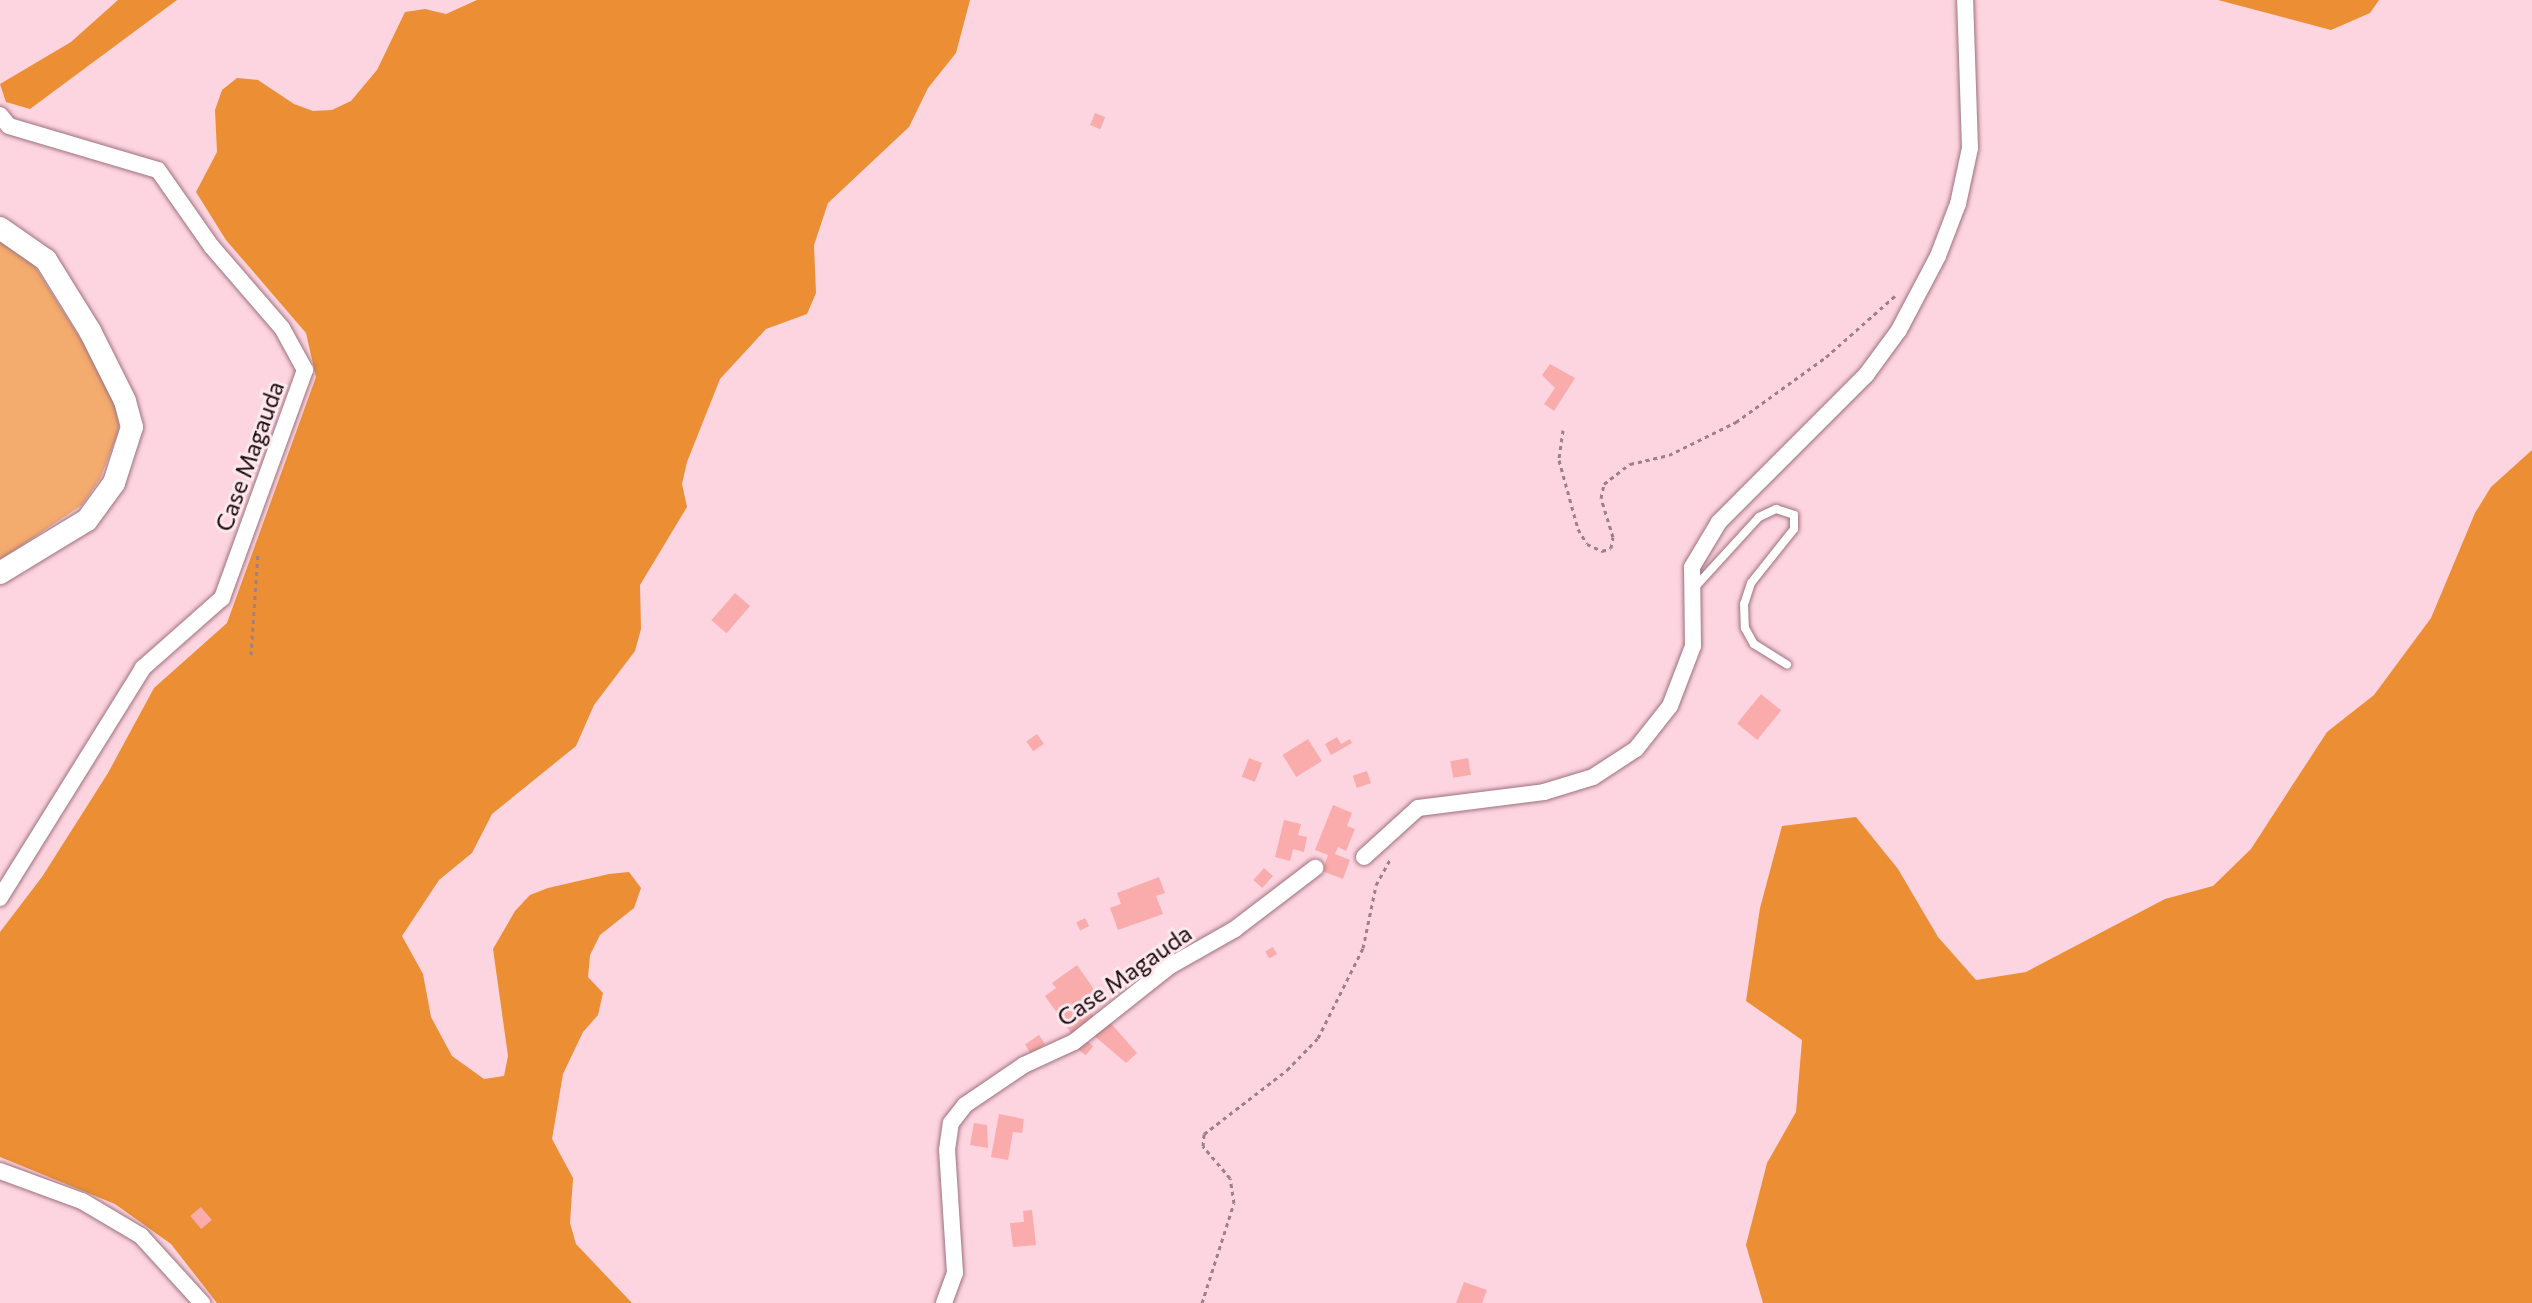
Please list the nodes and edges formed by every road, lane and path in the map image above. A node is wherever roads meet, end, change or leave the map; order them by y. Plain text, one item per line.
1 (1965, 0) edge
2 (0, 115) edge
3 (0, 228) edge
4 (1920, 290) junction
5 (1563, 430) dead end
6 (0, 573) edge
7 (1693, 590) junction
8 (1787, 665) dead end
9 (1396, 848) dead end
10 (1364, 857) dead end
11 (1315, 868) dead end
12 (0, 898) edge
13 (0, 1171) edge
14 (202, 1303) edge
15 (944, 1303) edge
16 (1202, 1303) edge

1 - 4 street
2 - 12 street, Case Magauda
3 - 6 main road
4 - 5 path
4 - 7 street
7 - 8 lane
7 - 10 street
9 - 16 path
11 - 15 street, Case Magauda
13 - 14 street

